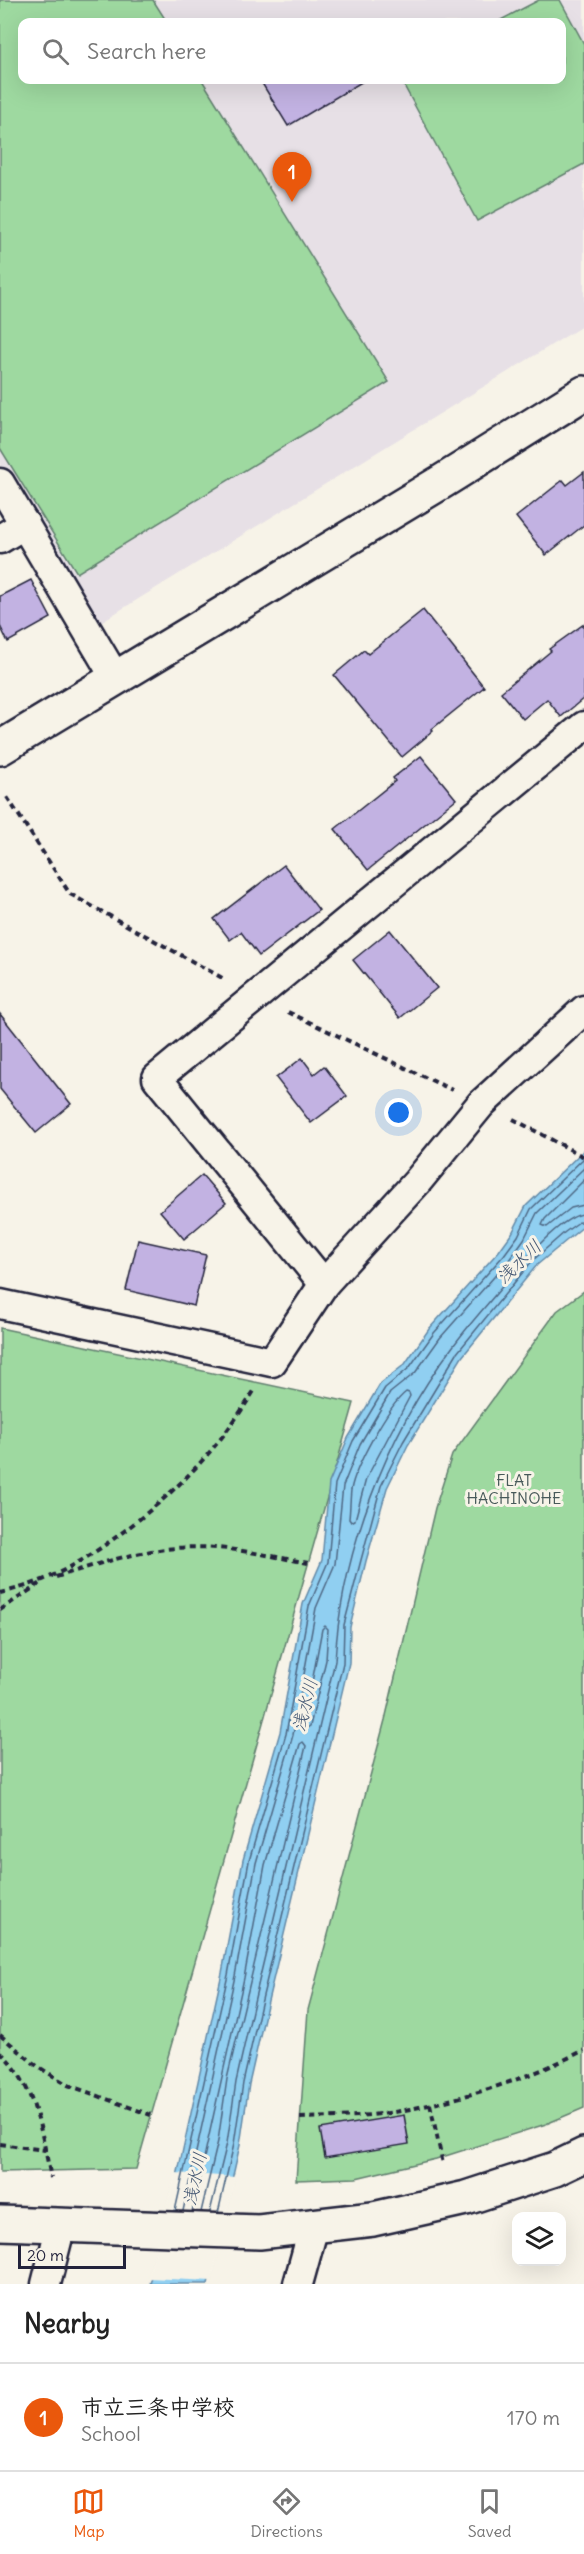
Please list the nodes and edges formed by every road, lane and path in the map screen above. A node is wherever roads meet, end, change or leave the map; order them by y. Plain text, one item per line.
1 (584, 393) edge
2 (0, 483) edge
3 (25, 524) junction
4 (0, 539) edge
5 (116, 679) junction
6 (584, 726) edge
7 (0, 748) edge
8 (584, 1010) edge
9 (538, 1131) dead end
10 (584, 1157) edge
11 (324, 1284) junction
12 (0, 1304) edge
13 (272, 1362) junction
14 (308, 1563) dead end
15 (46, 1580) junction
16 (0, 1593) edge
17 (0, 1610) edge
18 (1, 2038) edge
19 (584, 2050) edge
20 (0, 2052) edge
21 (430, 2104) junction
22 (151, 2115) dead end
23 (300, 2118) dead end
24 (0, 2144) edge
25 (45, 2150) junction
26 (584, 2155) edge
27 (443, 2164) dead end
28 (51, 2178) dead end
29 (0, 2223) edge
30 (61, 2225) junction
31 (314, 2226) junction
32 (46, 2284) edge
33 (298, 2284) edge

1 - 5 street
2 - 3 street
3 - 4 street
3 - 5 street
5 - 7 street
6 - 11 street
8 - 11 street
9 - 10 path
11 - 13 street
12 - 13 street
13 - 15 path
14 - 15 path
15 - 16 path
15 - 17 path
18 - 22 path
19 - 21 path
20 - 25 path
21 - 23 path
21 - 27 path
24 - 25 path
25 - 28 path
26 - 31 street
29 - 30 street
30 - 31 street
30 - 32 street
31 - 33 street

